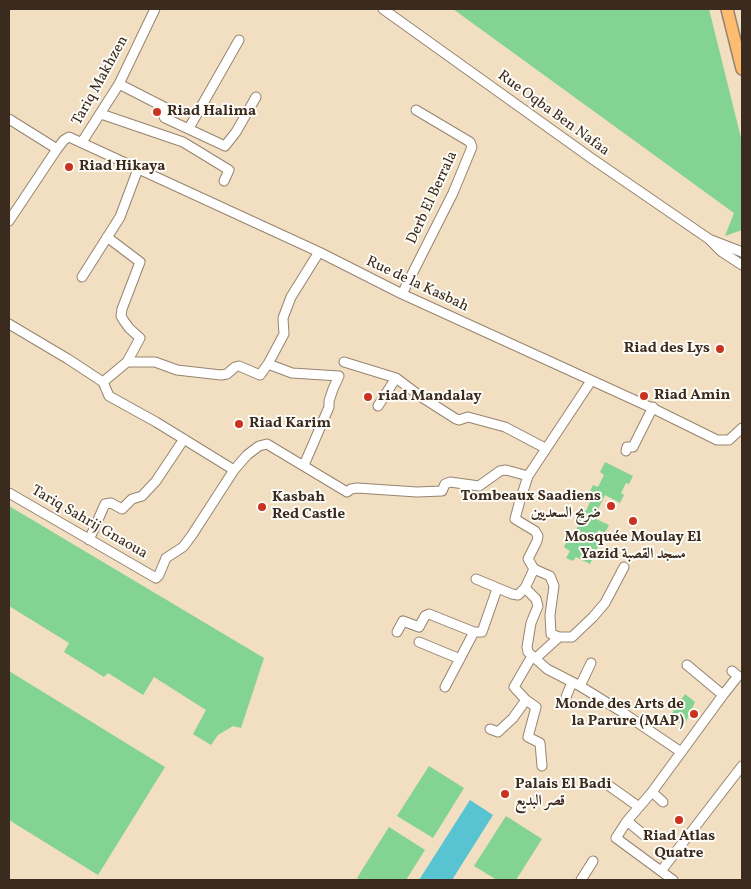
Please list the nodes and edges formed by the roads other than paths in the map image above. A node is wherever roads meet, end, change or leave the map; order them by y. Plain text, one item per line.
1 (154, 9) edge
2 (383, 9) edge
3 (727, 9) edge
4 (238, 40) dead end
5 (742, 69) edge
6 (119, 84) junction
7 (256, 97) dead end
8 (416, 110) dead end
9 (101, 114) junction
10 (9, 119) edge
11 (189, 128) junction
12 (82, 142) junction
13 (57, 149) junction
14 (138, 170) junction
15 (224, 181) dead end
16 (9, 221) edge
17 (107, 236) junction
18 (709, 239) junction
19 (319, 252) junction
20 (742, 252) edge
21 (742, 265) edge
22 (82, 278) dead end
23 (402, 294) junction
24 (9, 324) edge
25 (127, 362) junction
26 (344, 362) dead end
27 (268, 364) junction
28 (396, 378) junction
29 (591, 381) junction
30 (103, 382) junction
31 (378, 406) dead end
32 (652, 408) junction
33 (742, 430) edge
34 (184, 439) junction
35 (545, 448) junction
36 (626, 451) dead end
37 (304, 465) junction
38 (234, 470) junction
39 (528, 476) junction
40 (9, 493) edge
41 (89, 540) junction
42 (624, 567) dead end
43 (534, 569) junction
44 (476, 579) dead end
45 (498, 589) junction
46 (521, 592) junction
47 (397, 632) dead end
48 (474, 632) junction
49 (559, 637) junction
50 (420, 642) dead end
51 (532, 655) junction
52 (460, 659) junction
53 (591, 663) dead end
54 (687, 665) dead end
55 (732, 671) dead end
56 (576, 684) junction
57 (445, 688) dead end
58 (721, 694) junction
59 (566, 697) dead end
60 (526, 700) junction
61 (490, 729) dead end
62 (681, 752) junction
63 (542, 766) dead end
64 (742, 766) edge
65 (608, 785) dead end
66 (652, 792) junction
67 (663, 802) dead end
68 (639, 807) junction
69 (628, 821) junction
70 (644, 835) dead end
71 (593, 862) dead end
72 (661, 871) junction
73 (581, 880) edge
74 (673, 880) edge

1 - 6 street, Tariq Makhzen
2 - 18 street, Rue Oqba Ben Nafaa
3 - 5 main road
4 - 11 street
6 - 9 street, Tariq Makhzen
6 - 11 street
7 - 11 street
8 - 23 street, Derb El Berrala
9 - 12 street, Tariq Makhzen
9 - 15 street
10 - 13 street
12 - 13 street, Tariq Makhzen
12 - 14 street, Rue de la Kasbah
13 - 16 street
14 - 17 street
14 - 19 street, Rue de la Kasbah
17 - 22 street
17 - 25 street
18 - 20 street, Rue Oqba Ben Nafaa
18 - 21 street, Rue Oqba Ben Nafaa
19 - 23 street, Rue de la Kasbah
19 - 27 street
23 - 29 street, Rue de la Kasbah
24 - 30 street
25 - 27 street
25 - 30 street
26 - 28 street
27 - 37 street
28 - 31 street
28 - 35 street
29 - 32 street, Rue de la Kasbah
29 - 35 street
30 - 34 street
32 - 33 street, Rue de la Kasbah
32 - 36 street
34 - 38 street
34 - 41 street
35 - 39 street
37 - 38 street
37 - 39 street
38 - 41 street, Tariq Sahrij Gnaoua
39 - 43 street
40 - 41 street, Tariq Sahrij Gnaoua
42 - 49 street
43 - 46 street
43 - 49 street
44 - 45 street
45 - 46 street
45 - 48 street
46 - 51 street
47 - 48 street
48 - 52 street
49 - 51 street
50 - 52 street
51 - 56 street
51 - 60 street
52 - 57 street
53 - 56 street
54 - 58 street
55 - 58 street
56 - 59 street
56 - 62 street
58 - 62 street
60 - 61 street
60 - 63 street
62 - 66 street
64 - 72 street
65 - 68 street
66 - 67 street
66 - 68 street
68 - 69 street
69 - 70 street
69 - 72 street
71 - 73 street
72 - 74 street

